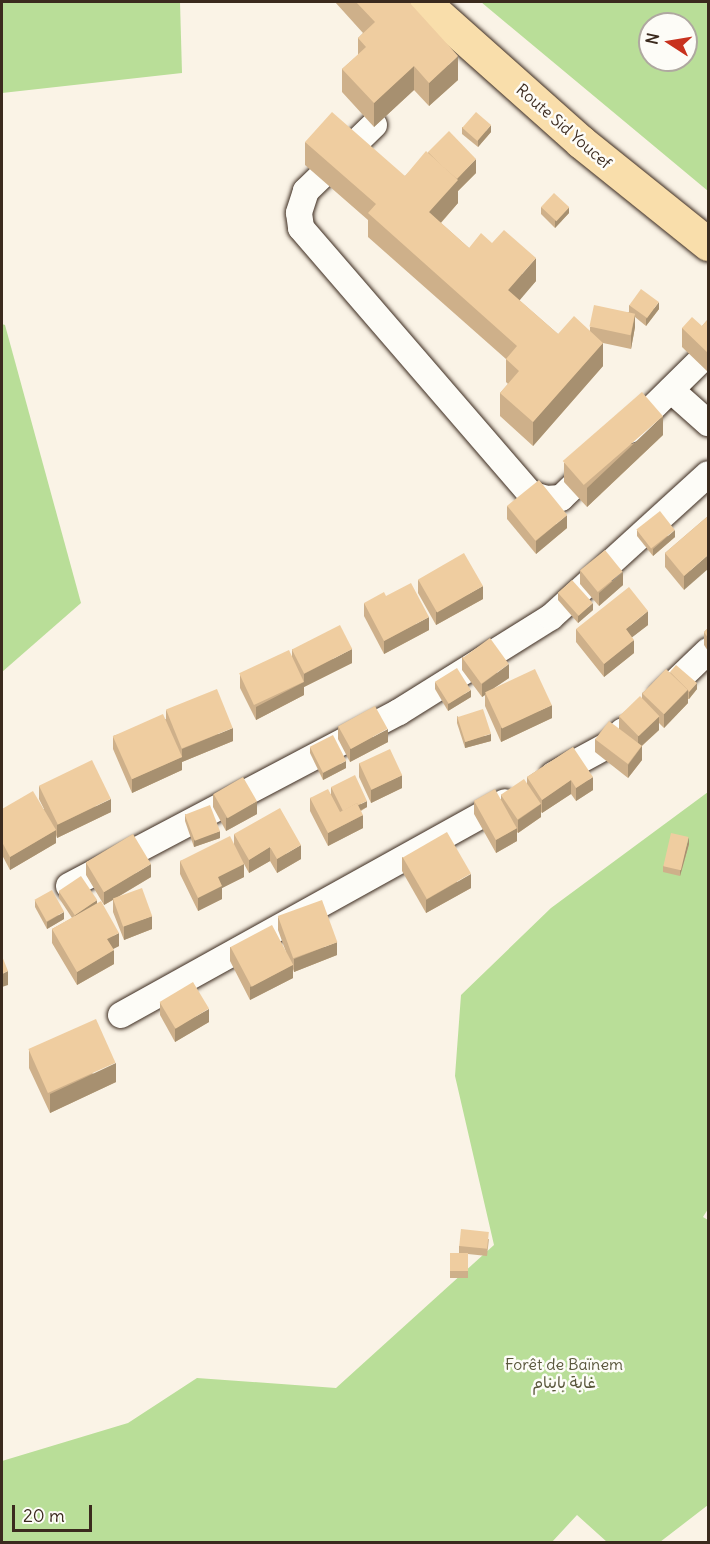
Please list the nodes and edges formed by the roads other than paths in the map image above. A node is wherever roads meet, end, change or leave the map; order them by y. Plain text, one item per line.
1 (426, 2) edge
2 (374, 125) edge
3 (708, 244) edge
4 (708, 353) edge
5 (671, 390) junction
6 (708, 423) edge
7 (708, 474) edge
8 (708, 651) edge
9 (69, 886) edge
10 (121, 1015) dead end

1 - 3 main road, Route Sid Youcef
2 - 5 street
4 - 5 street
5 - 6 street
7 - 9 street
8 - 10 street

